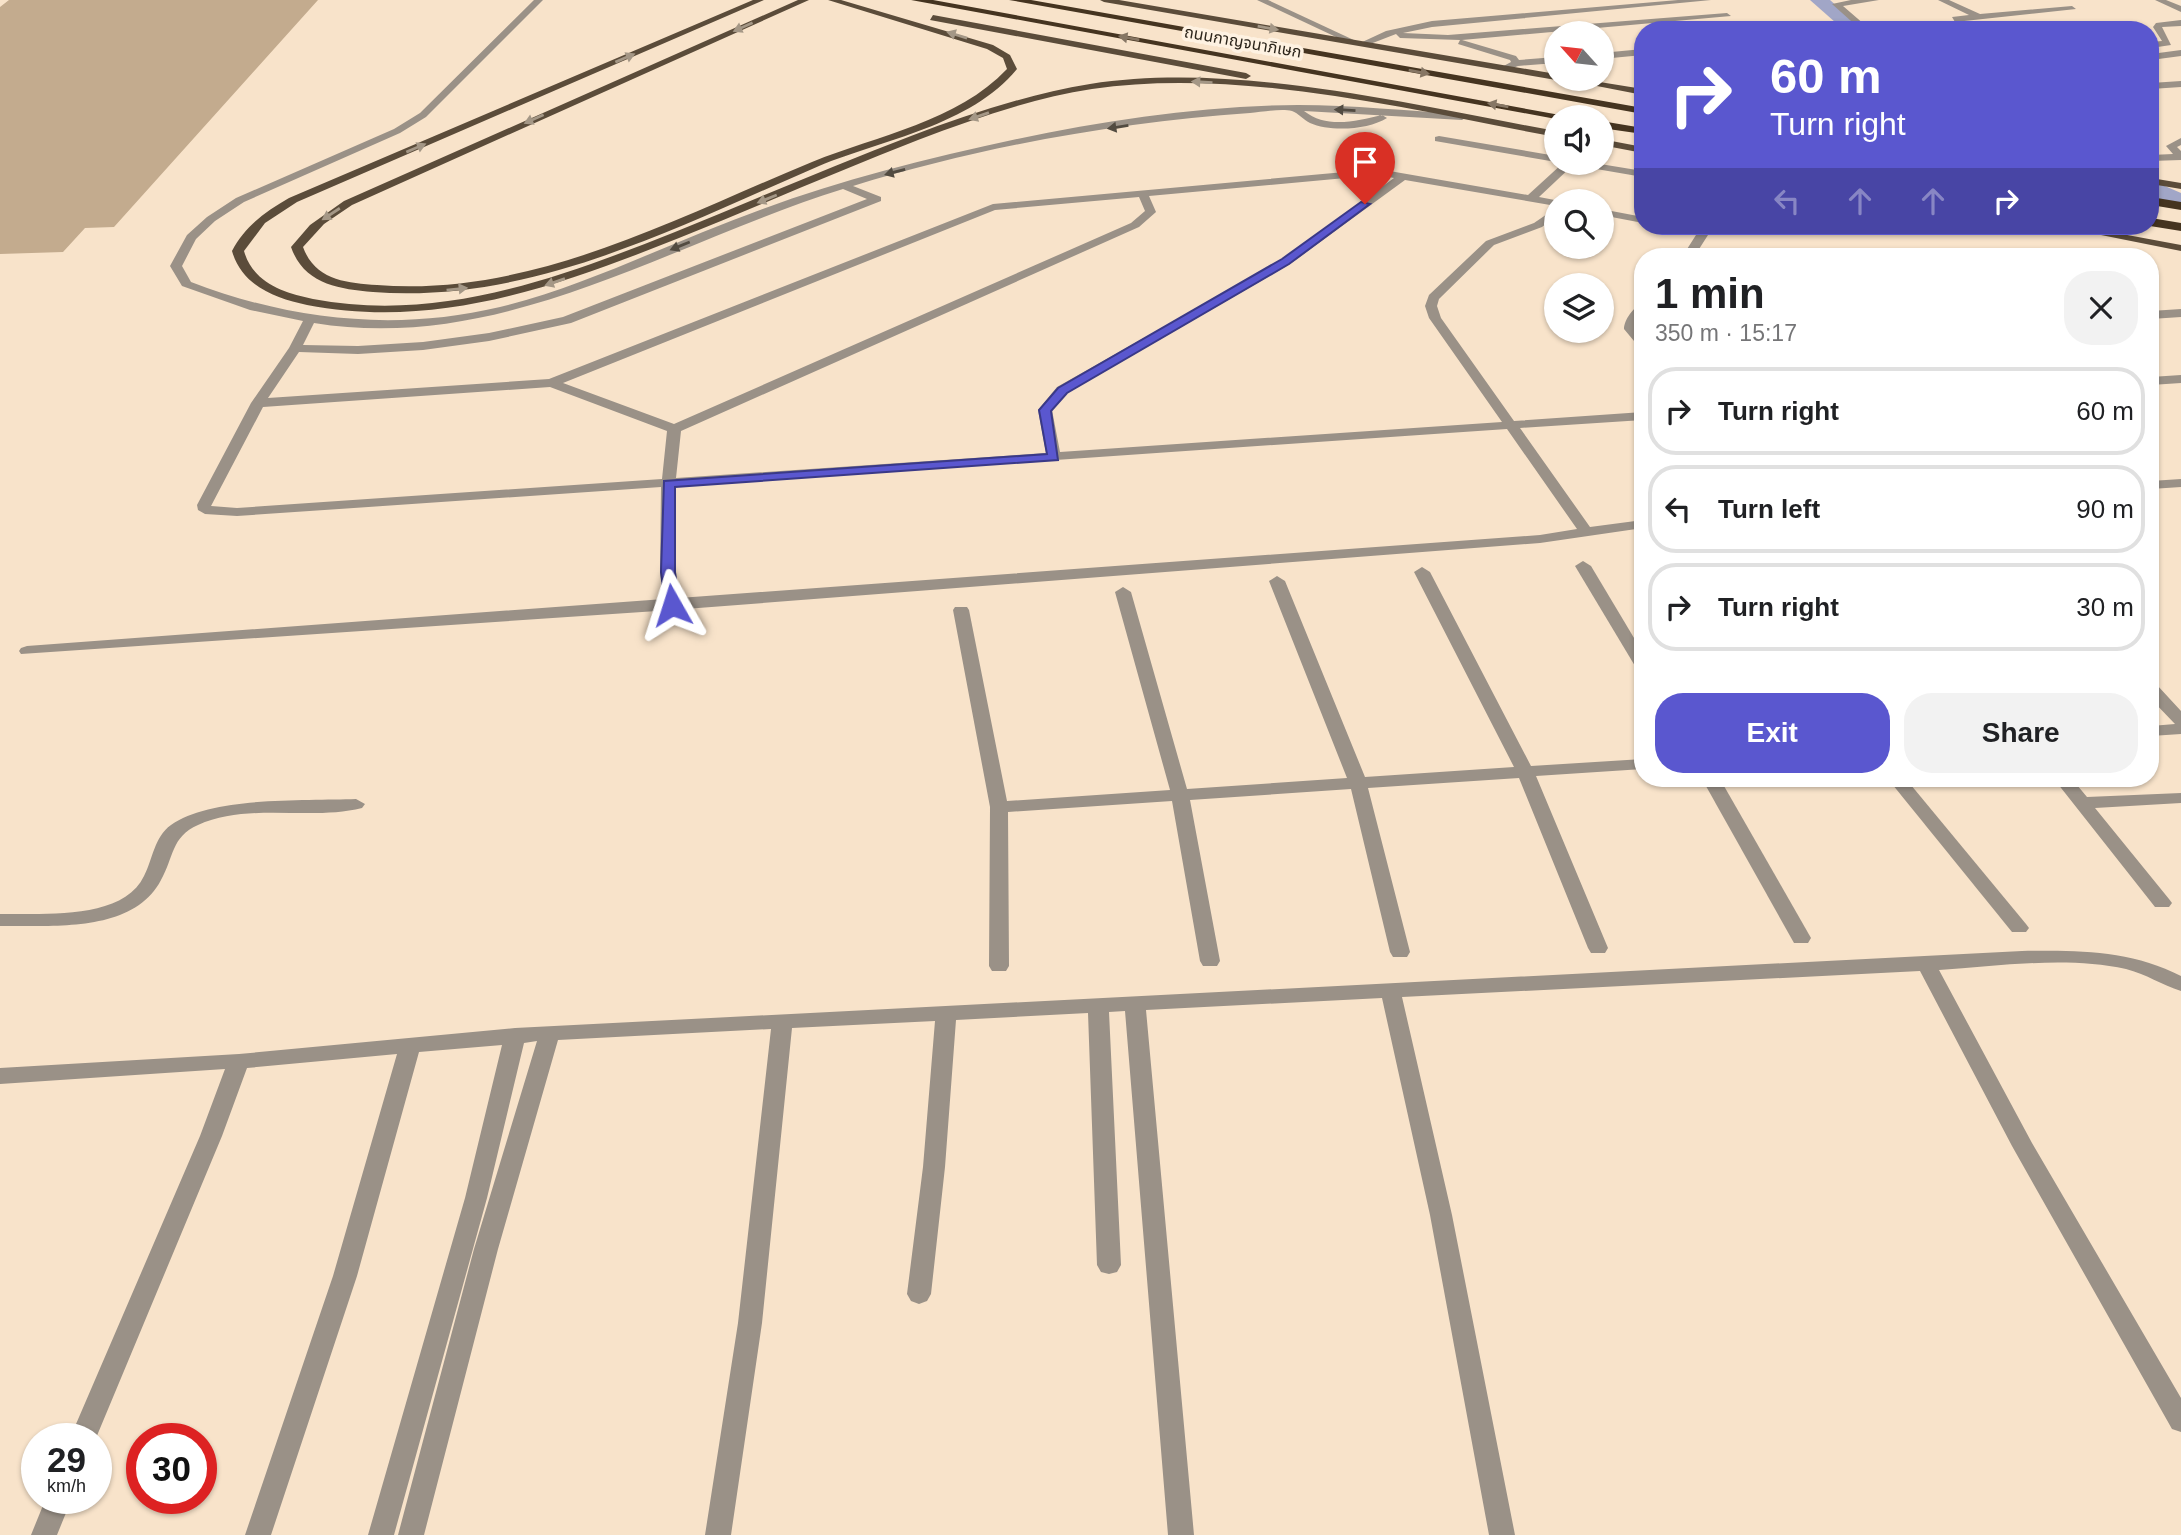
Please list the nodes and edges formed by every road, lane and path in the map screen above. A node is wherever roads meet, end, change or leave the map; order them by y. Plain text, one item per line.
1 (539, 0) edge
2 (760, 0) edge
3 (805, 0) edge
4 (833, 0) edge
5 (916, 0) edge
6 (1014, 0) edge
7 (1104, 0) edge
8 (1261, 0) edge
9 (1707, 0) edge
10 (1875, 0) edge
11 (1942, 0) edge
12 (2051, 0) edge
13 (2159, 0) edge
14 (936, 4) junction
15 (2181, 9) edge
16 (1727, 16) dead end
17 (1979, 17) junction
18 (1955, 19) dead end
19 (1664, 21) edge
20 (1856, 21) edge
21 (1634, 23) edge
22 (2181, 23) edge
23 (2159, 24) edge
24 (2159, 30) edge
25 (1389, 33) junction
26 (1448, 38) junction
27 (1358, 43) junction
28 (2159, 44) edge
29 (1112, 50) junction
30 (1634, 53) edge
31 (2181, 54) edge
32 (1614, 55) edge
33 (2159, 56) edge
34 (1544, 61) edge
35 (1516, 64) junction
36 (1504, 68) junction
37 (1544, 75) edge
38 (2181, 84) edge
39 (2159, 85) edge
40 (1614, 87) edge
41 (1634, 90) edge
42 (1343, 95) junction
43 (1634, 109) edge
44 (1544, 113) edge
45 (1462, 117) junction
46 (1614, 126) edge
47 (1634, 130) edge
48 (1544, 132) edge
49 (1439, 139) dead end
50 (2181, 141) edge
51 (1614, 144) edge
52 (1634, 148) edge
53 (1544, 157) edge
54 (2181, 157) edge
55 (2159, 158) edge
56 (1614, 169) edge
57 (1634, 172) edge
58 (1405, 175) junction
59 (1556, 175) edge
60 (2159, 182) edge
61 (844, 186) junction
62 (2181, 186) edge
63 (1142, 193) junction
64 (1531, 198) junction
65 (1544, 201) edge
66 (2159, 202) edge
67 (2181, 206) edge
68 (1614, 214) edge
69 (1634, 218) edge
70 (1544, 220) edge
71 (2159, 223) edge
72 (2181, 227) edge
73 (2111, 235) edge
74 (2181, 248) edge
75 (2181, 313) edge
76 (2159, 314) edge
77 (1634, 318) edge
78 (309, 321) junction
79 (1634, 334) edge
80 (295, 348) junction
81 (2181, 379) edge
82 (2159, 380) edge
83 (551, 383) junction
84 (258, 403) junction
85 (1634, 417) edge
86 (1511, 425) junction
87 (674, 429) junction
88 (1054, 458) junction
89 (2181, 483) edge
90 (668, 484) junction
91 (2159, 484) edge
92 (1634, 525) edge
93 (1585, 530) junction
94 (1583, 566) dead end
95 (1422, 572) dead end
96 (1277, 581) dead end
97 (1123, 592) dead end
98 (672, 605) junction
99 (961, 610) dead end
100 (27, 651) dead end
101 (1634, 651) edge
102 (2159, 698) edge
103 (2181, 721) edge
104 (2181, 729) edge
105 (2159, 730) edge
106 (1634, 765) edge
107 (1525, 772) junction
108 (1358, 783) junction
109 (1716, 787) edge
110 (1904, 787) edge
111 (2070, 787) edge
112 (1180, 795) junction
113 (2181, 798) edge
114 (2084, 803) junction
115 (356, 804) dead end
116 (999, 807) junction
117 (2162, 903) dead end
118 (0, 920) edge
119 (2019, 928) dead end
120 (1801, 939) dead end
121 (1598, 948) dead end
122 (1400, 952) dead end
123 (1210, 961) dead end
124 (1926, 964) junction
125 (999, 966) dead end
126 (2181, 984) edge
127 (1390, 989) junction
128 (1135, 1003) junction
129 (1098, 1005) junction
130 (946, 1012) junction
131 (782, 1021) junction
132 (550, 1032) junction
133 (515, 1035) junction
134 (410, 1046) junction
135 (239, 1061) junction
136 (0, 1076) edge
137 (1110, 1265) dead end
138 (919, 1294) dead end
139 (2181, 1421) edge
140 (89, 1423) edge
141 (53, 1514) edge
142 (44, 1535) edge
143 (258, 1535) edge
144 (381, 1535) edge
145 (411, 1535) edge
146 (718, 1535) edge
147 (1181, 1535) edge
148 (1502, 1535) edge

1 - 78 street
42 -> 2 main road
3 -> 4 main road
4 - 29 main road
5 - 14 highway, ถนนกาญจนาภิเษก
6 -> 43 highway, ถนนกาญจนาภิเษก
7 -> 27 main road
8 - 27 street
9 - 25 street
10 - 20 street
11 - 17 street
12 - 17 street
13 - 15 street
14 - 29 highway
44 -> 14 highway, ถนนกาญจนาภิเษก
16 - 19 street
17 - 18 street
21 - 26 street
22 - 23 street
24 - 28 street
25 - 26 street
25 - 27 street
26 - 35 street
27 - 36 main road
29 - 42 main road
30 - 32 street
31 - 33 street
34 - 35 street
35 - 36 street
36 - 37 main road
38 - 39 street
40 - 41 main road
42 - 45 main road
45 - 48 main road
45 -> 61 street
46 - 47 highway
49 - 53 street
50 - 54 street
51 - 52 main road
54 - 55 street
56 - 57 street
58 - 63 street
58 - 64 street
58 - 88 street
59 - 64 street
60 - 62 main road
61 -> 78 street
61 - 80 street
63 - 83 street
63 - 87 street
64 - 65 street
66 - 67 highway
68 - 69 street
70 - 86 street
71 - 72 highway
73 - 74 main road
75 - 76 street
77 - 79 street
78 - 80 street
80 - 84 street
81 - 82 street
83 - 84 street
83 - 87 street
84 - 90 street
85 - 86 street
86 - 88 street
86 - 93 street
87 - 90 street
88 - 90 street
89 - 91 street
90 - 98 street
92 - 93 street
93 - 98 street
94 - 101 street
95 - 107 street
96 - 108 street
97 - 112 street
98 - 100 street
99 - 116 street
102 - 103 street
104 - 105 street
106 - 107 street
107 - 108 street
107 - 121 street
108 - 112 street
108 - 122 street
109 - 120 street
110 - 119 street
111 - 114 street
112 - 116 street
112 - 123 street
113 - 114 street
114 - 117 street
115 - 118 street
116 - 125 street
124 - 126 street
124 - 127 street
124 - 139 street
127 - 128 street
127 - 148 street
128 - 129 street
128 - 147 street
129 - 130 street
129 - 137 street
130 - 131 street
130 - 138 street
131 - 132 street
131 - 146 street
132 - 133 street
132 - 145 street
133 - 134 street
133 - 144 street
134 - 135 street
134 - 143 street
135 - 136 street
135 - 140 street
141 - 142 street

